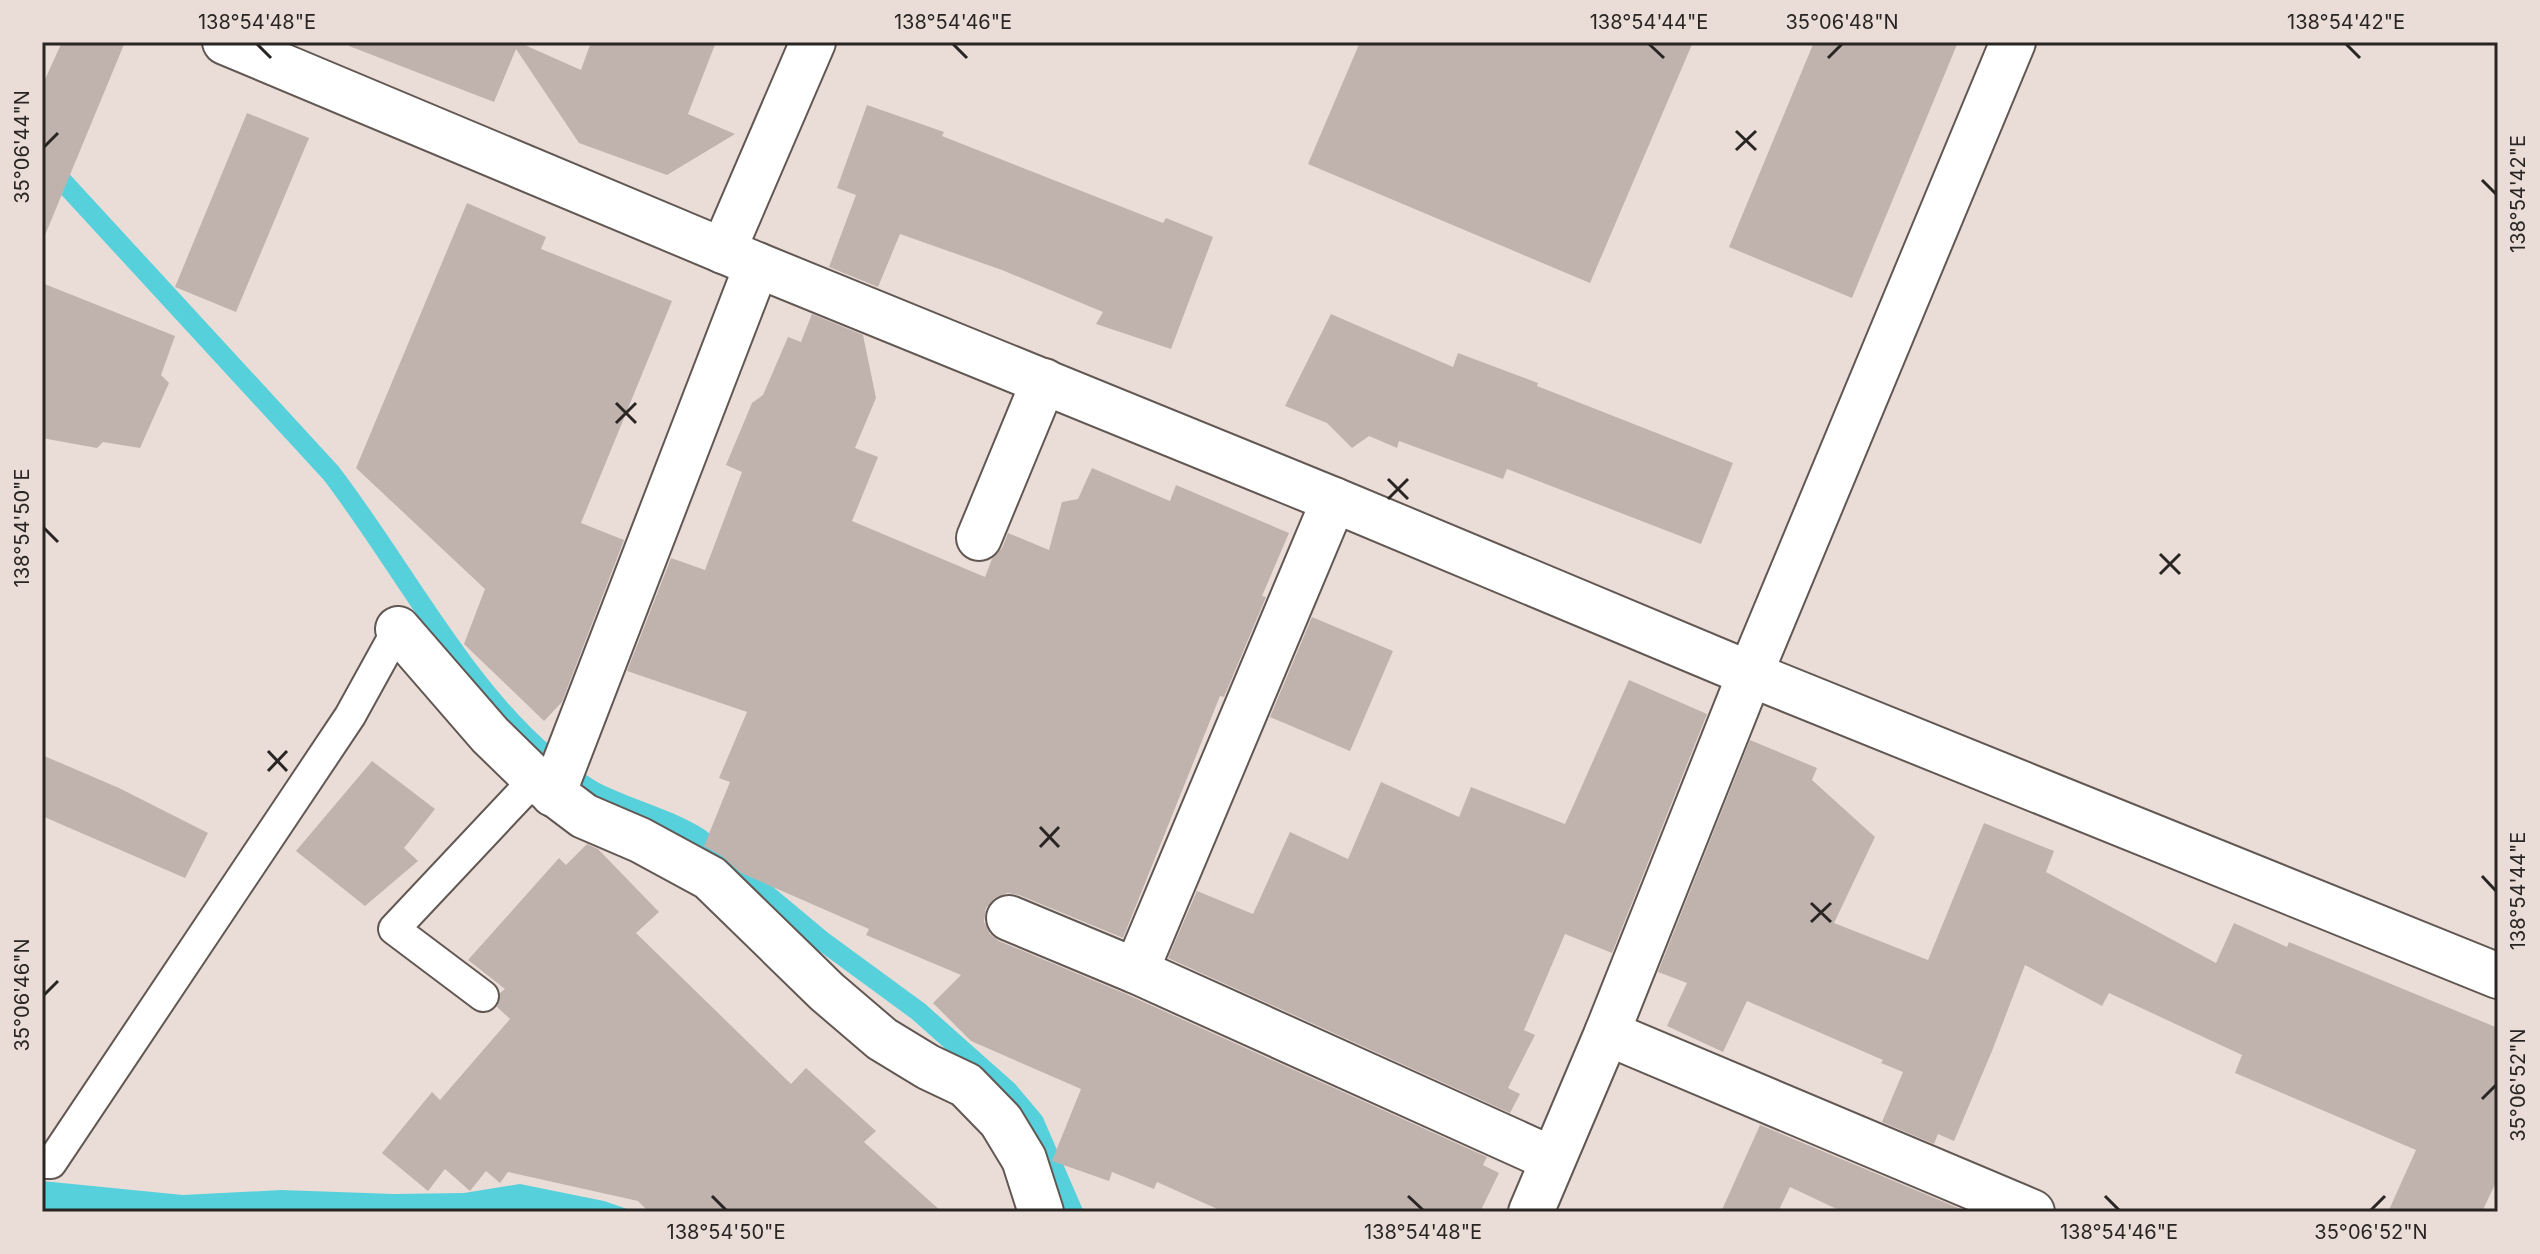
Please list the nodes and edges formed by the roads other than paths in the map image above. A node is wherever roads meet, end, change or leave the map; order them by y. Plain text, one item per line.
1 (225, 42) edge
2 (813, 42) edge
3 (2013, 42) edge
4 (740, 258) junction
5 (1044, 381) junction
6 (1334, 500) junction
7 (979, 538) dead end
8 (398, 629) joint
9 (1750, 674) junction
10 (544, 787) junction
11 (1009, 918) dead end
12 (1136, 971) junction
13 (2498, 976) edge
14 (483, 996) dead end
15 (1607, 1033) junction
16 (1552, 1159) junction
17 (42, 1163) edge
18 (1041, 1212) edge
19 (1531, 1212) edge
20 (2032, 1212) edge

1 - 4 street
2 - 4 street
3 - 9 street
4 - 5 street
4 - 10 street
5 - 6 street
5 - 7 street
6 - 9 street
6 - 12 street
8 - 10 street
8 - 17 lane
9 - 13 street
9 - 15 street
10 - 14 lane
10 - 18 street
11 - 12 street
12 - 16 street
15 - 16 street
15 - 20 street
16 - 19 street

